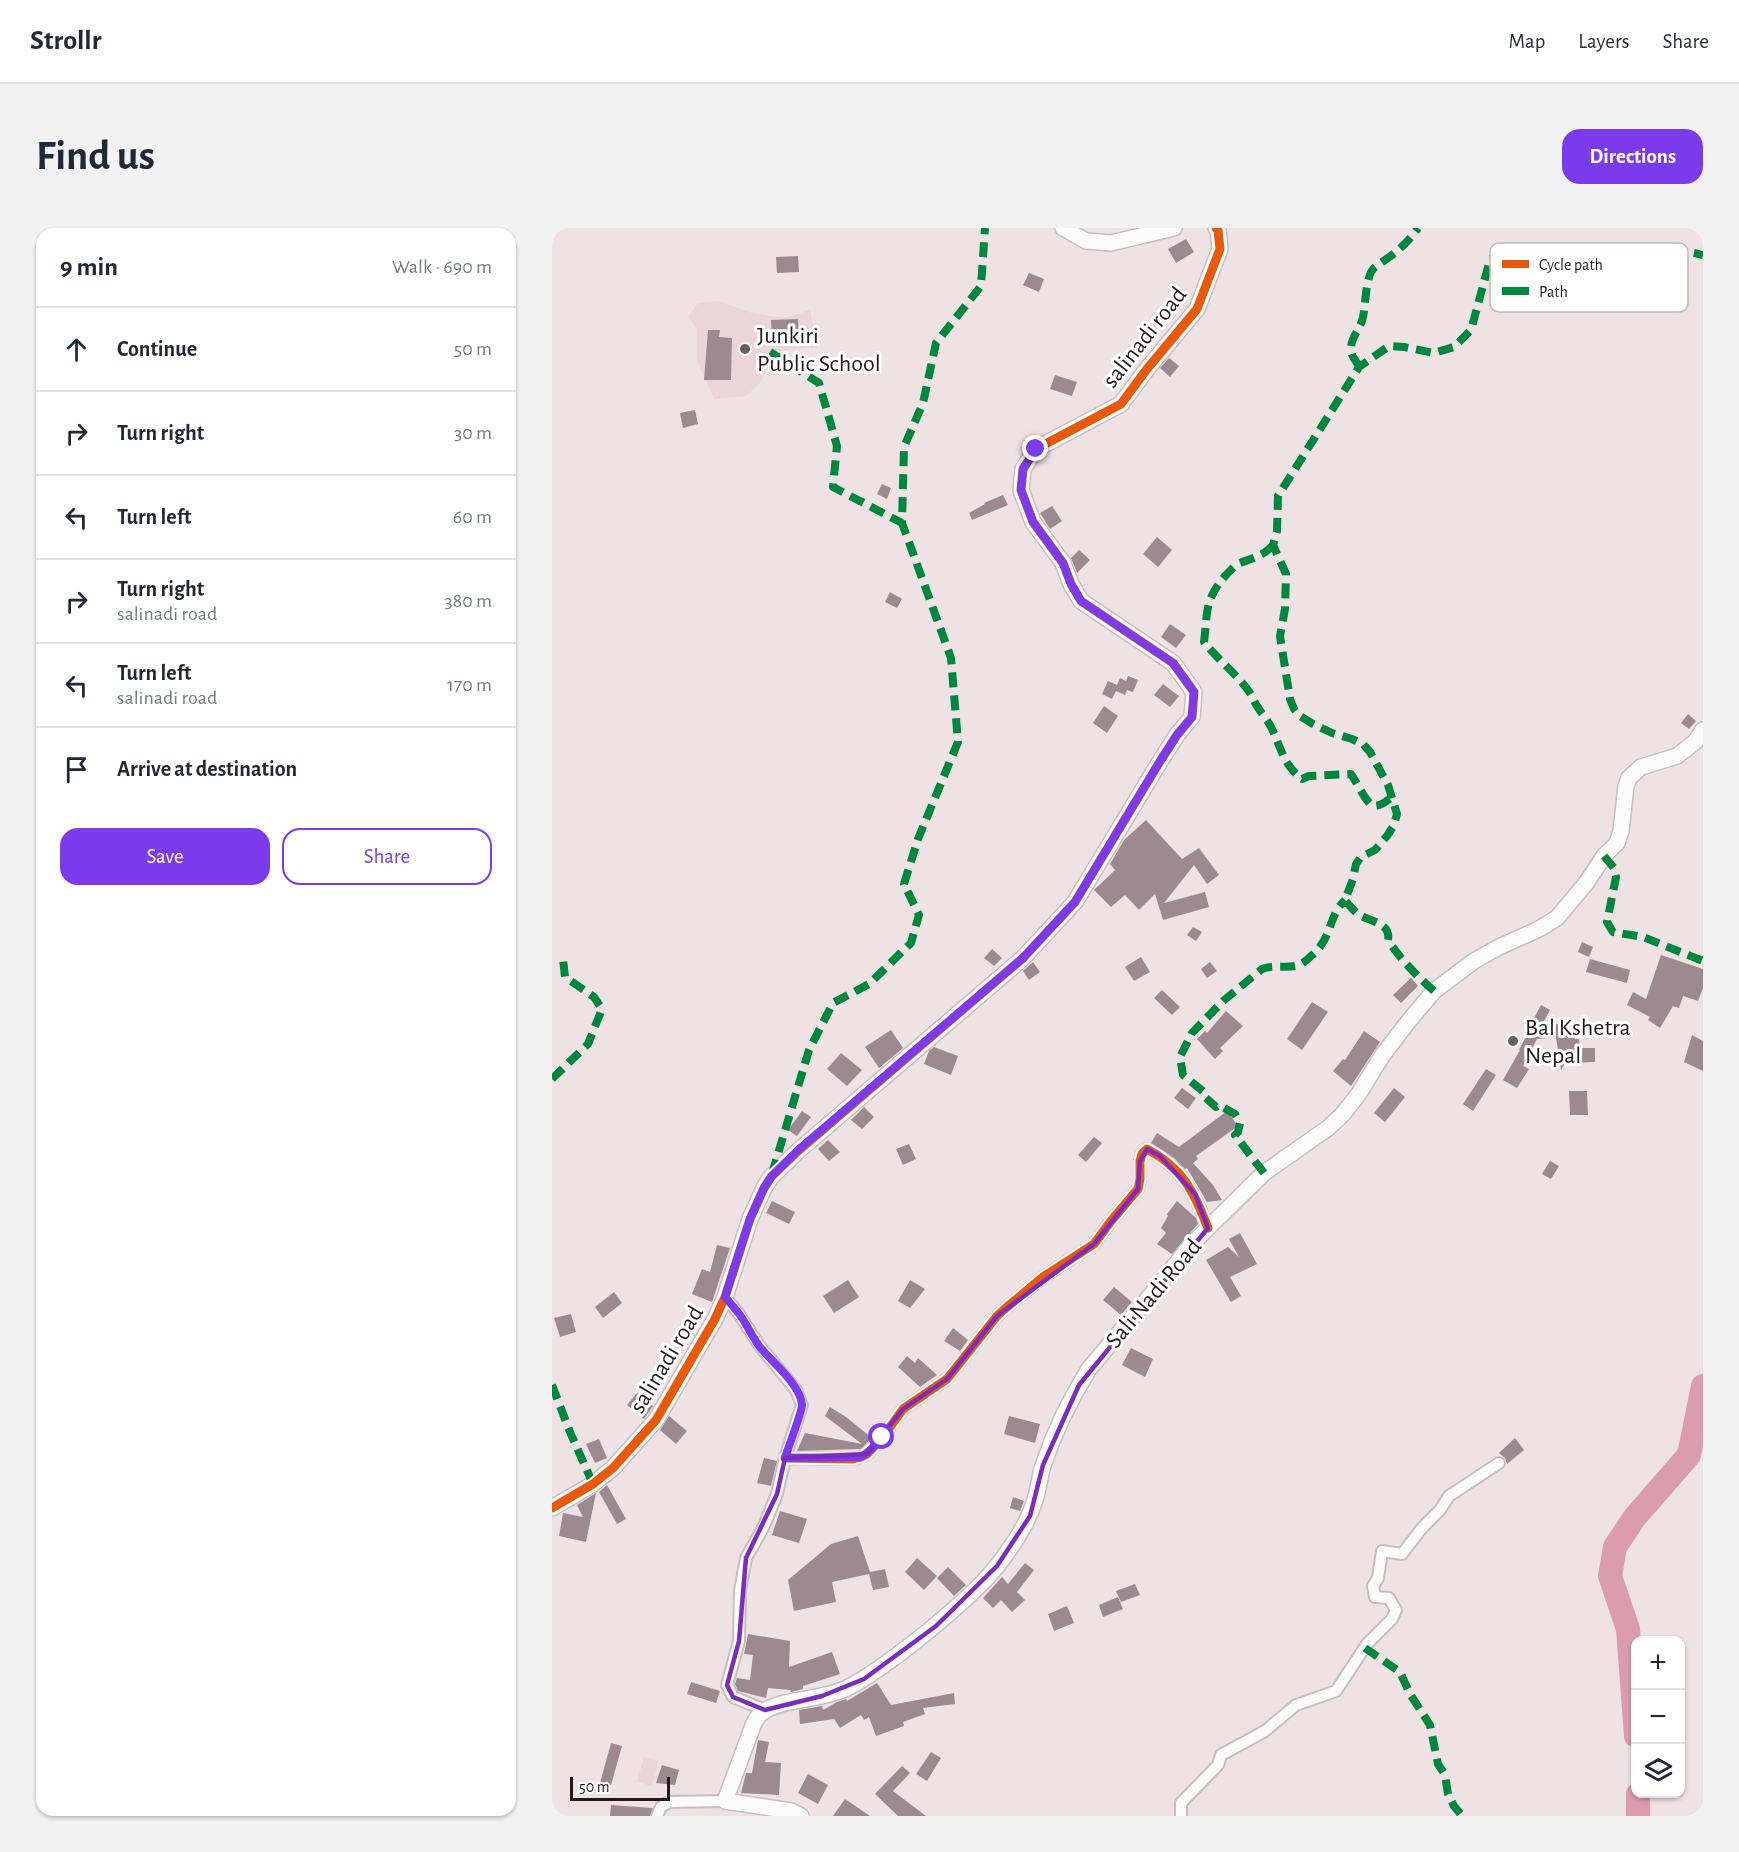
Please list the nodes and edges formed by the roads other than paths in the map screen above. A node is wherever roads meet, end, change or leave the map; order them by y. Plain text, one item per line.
1 (1063, 228) edge
2 (1174, 228) edge
3 (1216, 228) edge
4 (1703, 730) edge
5 (1208, 1228) junction
6 (725, 1297) junction
7 (785, 1458) junction
8 (1499, 1463) dead end
9 (552, 1508) edge
10 (765, 1710) junction
11 (725, 1802) junction
12 (657, 1816) edge
13 (801, 1816) edge
14 (1181, 1816) edge

1 - 2 street
3 - 6 street, salinadi road
4 - 5 street, Sali Nadi Road
5 - 7 street
5 - 10 street, Sali Nadi Road
6 - 7 street
6 - 9 street, salinadi road
7 - 10 street
8 - 14 street
10 - 11 street
11 - 12 street
11 - 13 street

